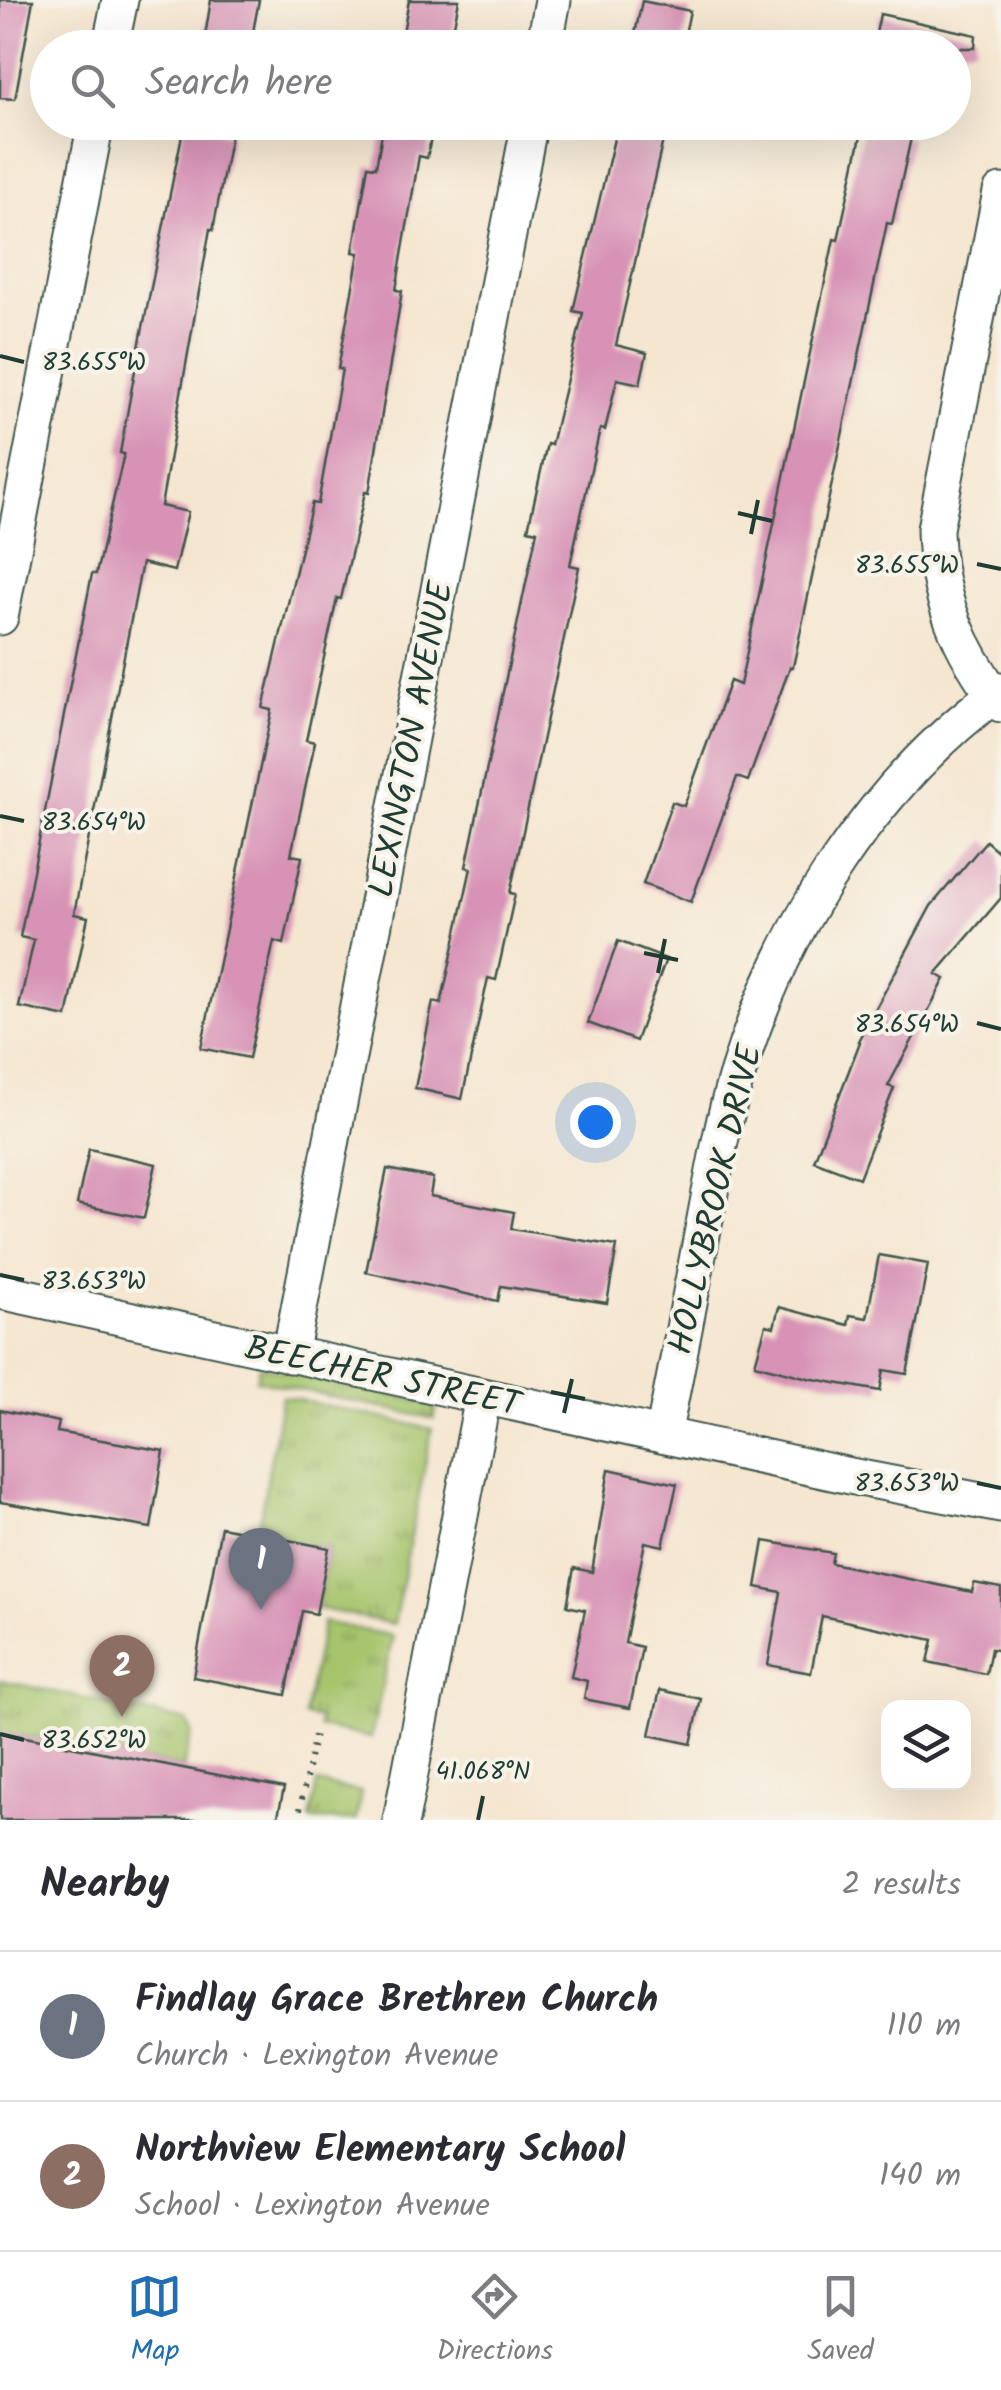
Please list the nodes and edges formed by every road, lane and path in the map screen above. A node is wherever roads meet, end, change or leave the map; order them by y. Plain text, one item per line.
1 (120, 0) edge
2 (553, 0) edge
3 (114, 30) edge
4 (547, 30) edge
5 (93, 140) edge
6 (526, 140) edge
7 (1001, 192) edge
8 (0, 618) edge
9 (999, 696) edge
10 (0, 1291) edge
11 (290, 1355) junction
12 (483, 1397) junction
13 (664, 1435) junction
14 (1001, 1505) edge
15 (316, 1733) dead end
16 (298, 1820) edge
17 (401, 1820) edge

1 - 3 street
2 - 4 street
5 - 8 street
6 - 11 street, LEXINGTON AVENUE
7 - 9 street
9 - 13 street, HOLLYBROOK DRIVE
10 - 11 street, BEECHER STREET
11 - 12 street, BEECHER STREET
12 - 13 street, BEECHER STREET
12 - 17 street
13 - 14 street, BEECHER STREET
15 - 16 path

